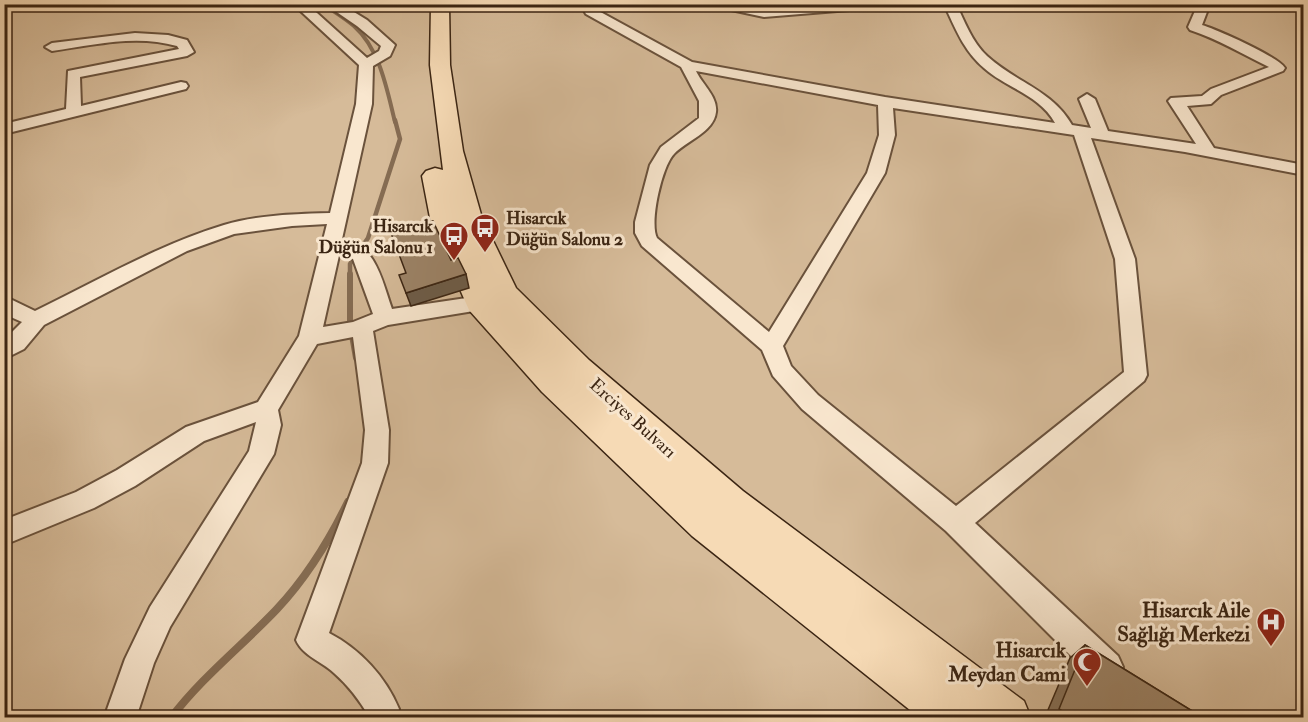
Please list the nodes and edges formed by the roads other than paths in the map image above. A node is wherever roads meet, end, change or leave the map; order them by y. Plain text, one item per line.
1 (299, 4) edge
2 (331, 4) edge
3 (421, 4) edge
4 (440, 4) edge
5 (586, 4) edge
6 (709, 4) edge
7 (874, 4) edge
8 (950, 4) edge
9 (1204, 4) edge
10 (830, 6) edge
11 (52, 47) dead end
12 (373, 61) junction
13 (688, 65) junction
14 (181, 86) dead end
15 (1087, 99) dead end
16 (885, 102) junction
17 (74, 112) junction
18 (4, 129) edge
19 (1082, 132) junction
20 (1209, 152) junction
21 (1304, 170) edge
22 (336, 218) junction
23 (331, 243) junction
24 (4, 303) edge
25 (480, 303) junction
26 (36, 320) junction
27 (368, 324) junction
28 (320, 336) junction
29 (772, 346) junction
30 (4, 351) edge
31 (266, 409) junction
32 (956, 522) junction
33 (4, 533) edge
34 (1124, 680) edge
35 (383, 709) dead end
36 (120, 717) edge
37 (959, 717) edge
38 (1007, 717) edge

1 - 12 street
2 - 12 street
3 - 25 highway, Erciyes Bulvarı
4 - 38 highway, Erciyes Bulvarı
5 - 13 street
6 - 10 street
7 - 10 street
8 - 19 street
9 - 20 street
11 - 17 street
12 - 22 street
13 - 16 street
13 - 29 street
14 - 17 street
15 - 19 street
16 - 19 street
16 - 29 street
17 - 18 street
19 - 20 street
19 - 32 street
20 - 21 street
22 - 23 street
22 - 26 street
23 - 27 street
23 - 28 street
24 - 26 street
25 - 27 street
25 - 37 highway, Erciyes Bulvarı
26 - 30 street
27 - 28 street
27 - 35 street
28 - 31 street
29 - 32 street
31 - 33 street
31 - 36 street
32 - 34 street

